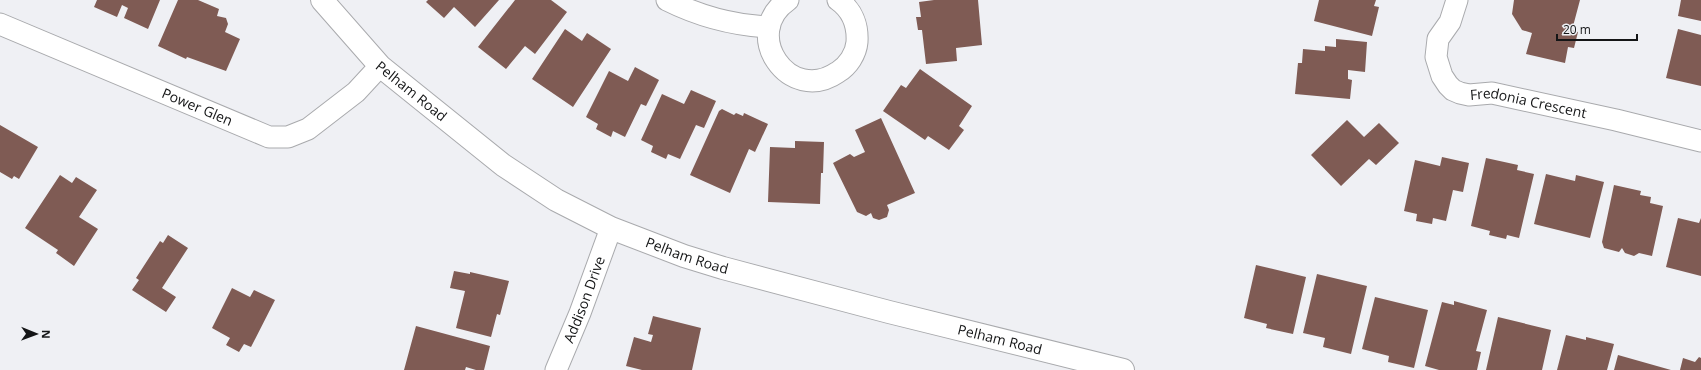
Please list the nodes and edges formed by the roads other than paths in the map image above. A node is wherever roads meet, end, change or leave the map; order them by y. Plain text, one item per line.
1 (322, 0) edge
2 (667, 0) edge
3 (788, 0) edge
4 (838, 0) edge
5 (1457, 0) edge
6 (0, 24) edge
7 (769, 27) junction
8 (380, 66) junction
9 (1701, 141) edge
10 (611, 228) junction
11 (556, 370) edge
12 (1123, 370) edge

1 - 8 main road, Pelham Road
2 - 7 street
3 - 7 street
4 - 7 street
5 - 9 street, Fredonia Crescent
6 - 8 street, Power Glen
8 - 10 main road, Pelham Road
10 - 11 street, Addison Drive
10 - 12 main road, Pelham Road

